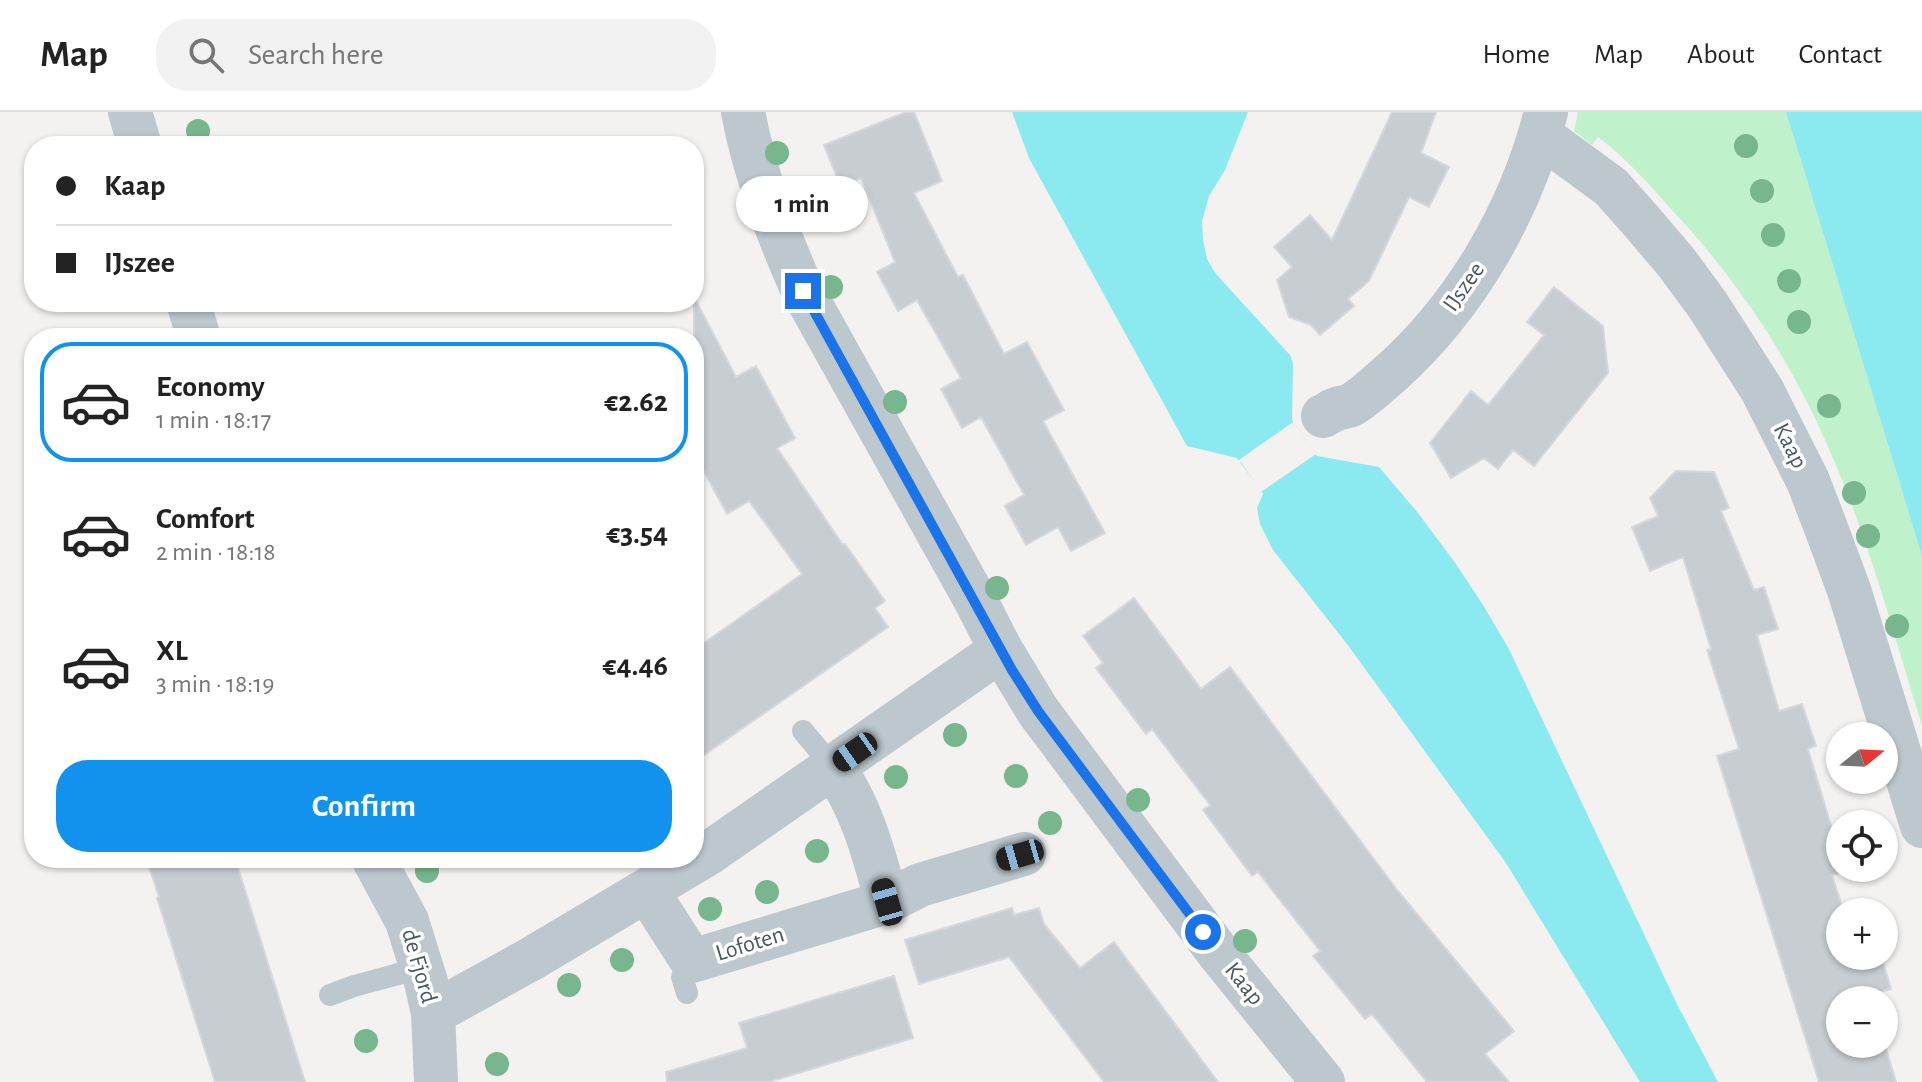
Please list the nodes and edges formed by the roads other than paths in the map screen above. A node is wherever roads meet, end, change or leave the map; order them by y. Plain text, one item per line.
1 (130, 112) edge
2 (743, 112) edge
3 (1543, 124) edge
4 (137, 136) edge
5 (1323, 416) dead end
6 (1001, 650) junction
7 (803, 731) dead end
8 (833, 767) junction
9 (1922, 826) edge
10 (1024, 854) dead end
11 (704, 856) edge
12 (378, 868) edge
13 (685, 868) edge
14 (647, 891) junction
15 (887, 902) junction
16 (421, 966) junction
17 (330, 995) dead end
18 (433, 1013) junction
19 (436, 1082) edge
20 (1323, 1082) edge

1 - 4 street
2 - 6 street
3 - 5 street, IJszee
3 - 9 street, Kaap
6 - 8 street
6 - 20 street, Kaap
7 - 8 lane
8 - 11 street
8 - 15 street
10 - 15 street, Lofoten
12 - 16 street, de Fjord
13 - 14 street
14 - 15 street, Lofoten
14 - 18 street
16 - 17 lane
16 - 18 street, de Fjord
18 - 19 street, de Fjord

